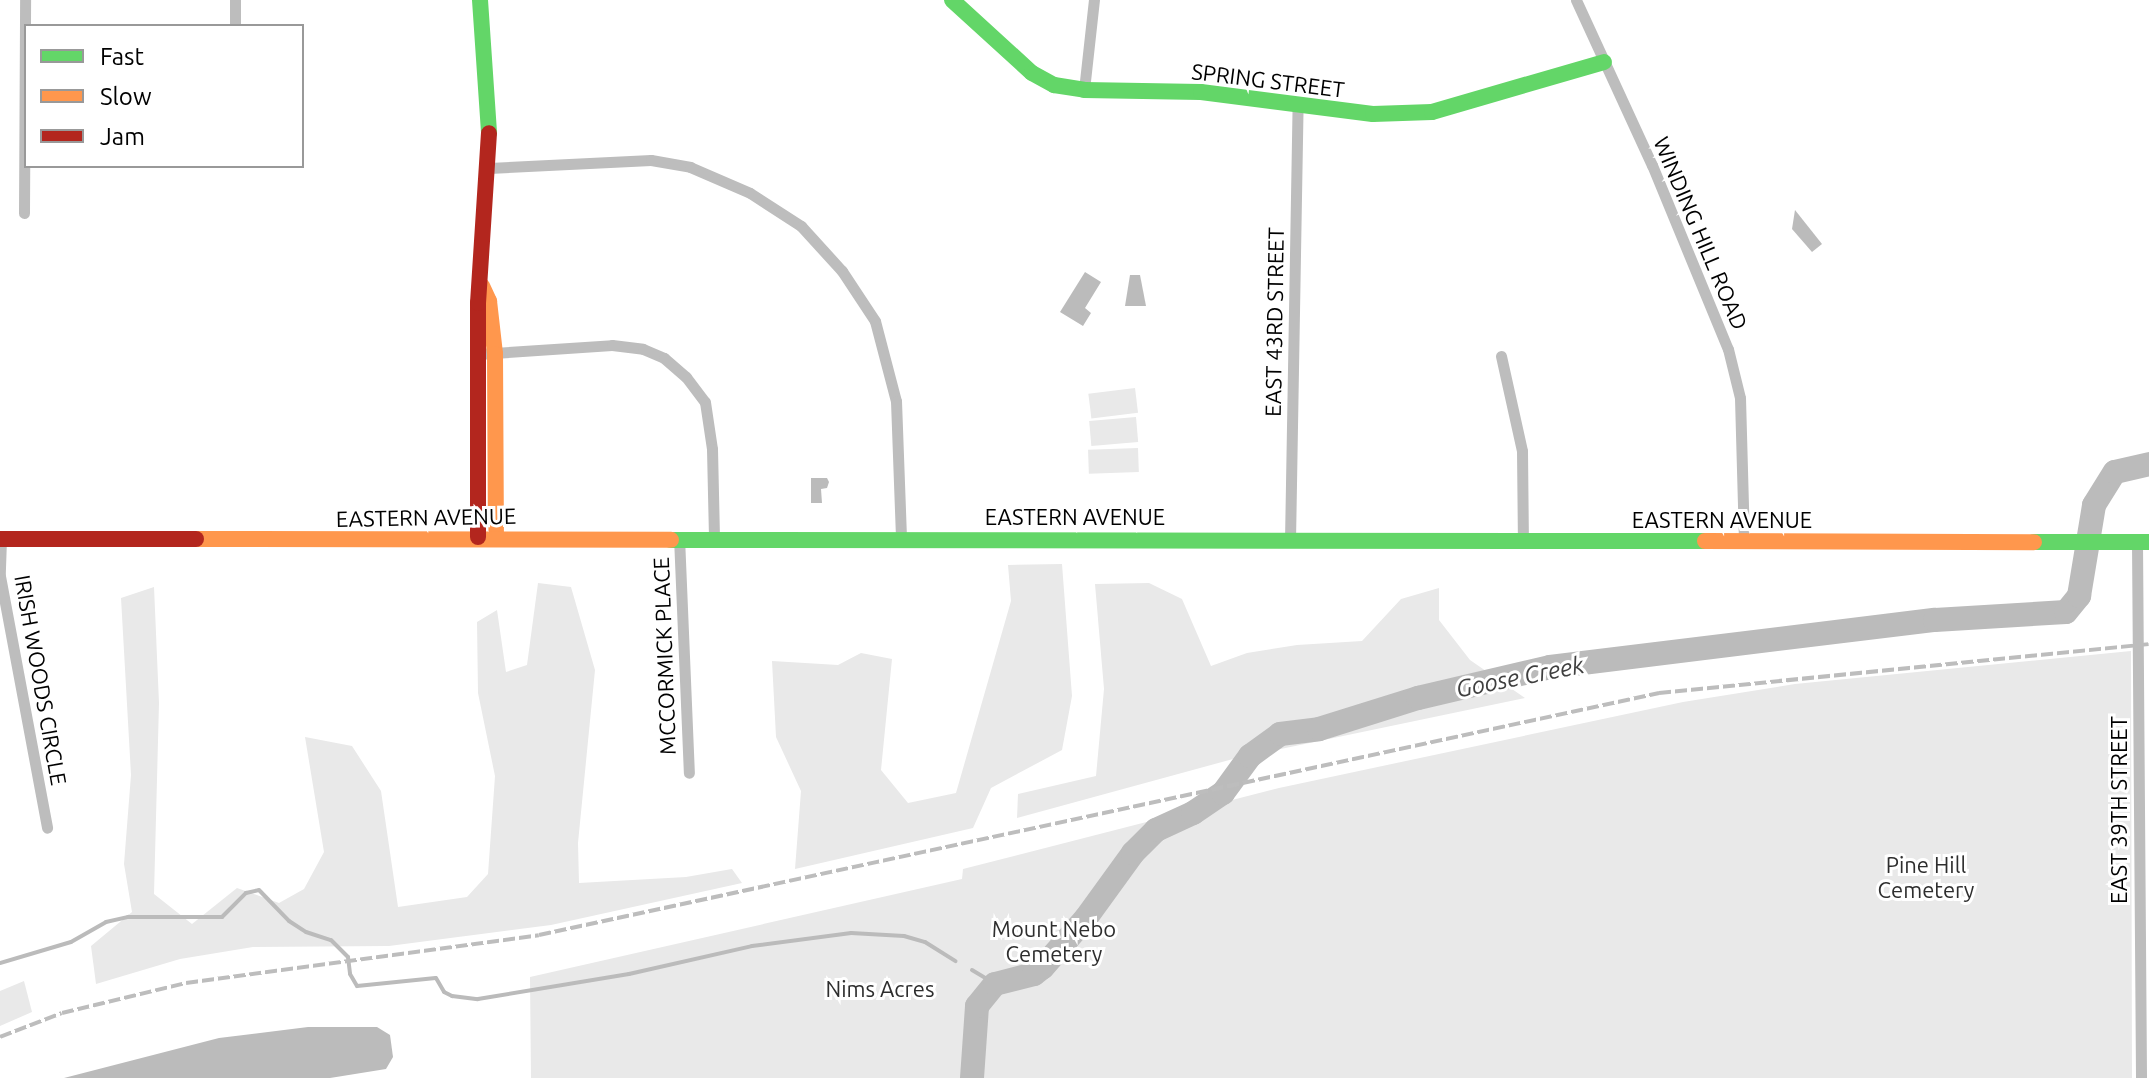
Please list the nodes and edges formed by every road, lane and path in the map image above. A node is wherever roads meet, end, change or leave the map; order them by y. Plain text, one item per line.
1 (25, 0) edge
2 (235, 0) edge
3 (480, 0) edge
4 (952, 0) edge
5 (1094, 0) edge
6 (1576, 0) edge
7 (25, 24) edge
8 (235, 24) edge
9 (1604, 62) junction
10 (1084, 90) junction
11 (1298, 104) junction
12 (24, 168) edge
13 (489, 168) junction
14 (24, 213) dead end
15 (487, 354) junction
16 (1501, 356) dead end
17 (478, 537) junction
18 (496, 537) junction
19 (679, 537) junction
20 (714, 537) junction
21 (901, 538) junction
22 (0, 539) edge
23 (1290, 541) junction
24 (1744, 541) junction
25 (1523, 542) junction
26 (2143, 542) edge
27 (689, 773) dead end
28 (47, 828) dead end
29 (2144, 931) edge
30 (2141, 1078) edge

1 - 7 street
2 - 8 street
3 - 13 main road
4 - 10 main road, SPRING STREET
5 - 10 street
6 - 9 street, WINDING HILL ROAD
9 - 11 main road, SPRING STREET
9 - 24 street, WINDING HILL ROAD
10 - 11 main road, SPRING STREET
11 - 23 street, EAST 43RD STREET
12 - 14 street
13 - 15 main road
13 - 21 street
15 - 17 main road
15 - 18 main road
15 - 20 street
16 - 25 street
17 - 18 main road, EASTERN AVENUE
17 - 22 main road, EASTERN AVENUE
18 - 19 main road, EASTERN AVENUE
19 - 20 main road, EASTERN AVENUE
19 - 27 street, MCCORMICK PLACE
20 - 21 main road, EASTERN AVENUE
21 - 23 main road, EASTERN AVENUE
22 - 28 street, IRISH WOODS CIRCLE
23 - 25 main road, EASTERN AVENUE
24 - 25 main road, EASTERN AVENUE
24 - 26 main road, EASTERN AVENUE
26 - 29 street, EAST 39TH STREET
29 - 30 street, EAST 39TH STREET

